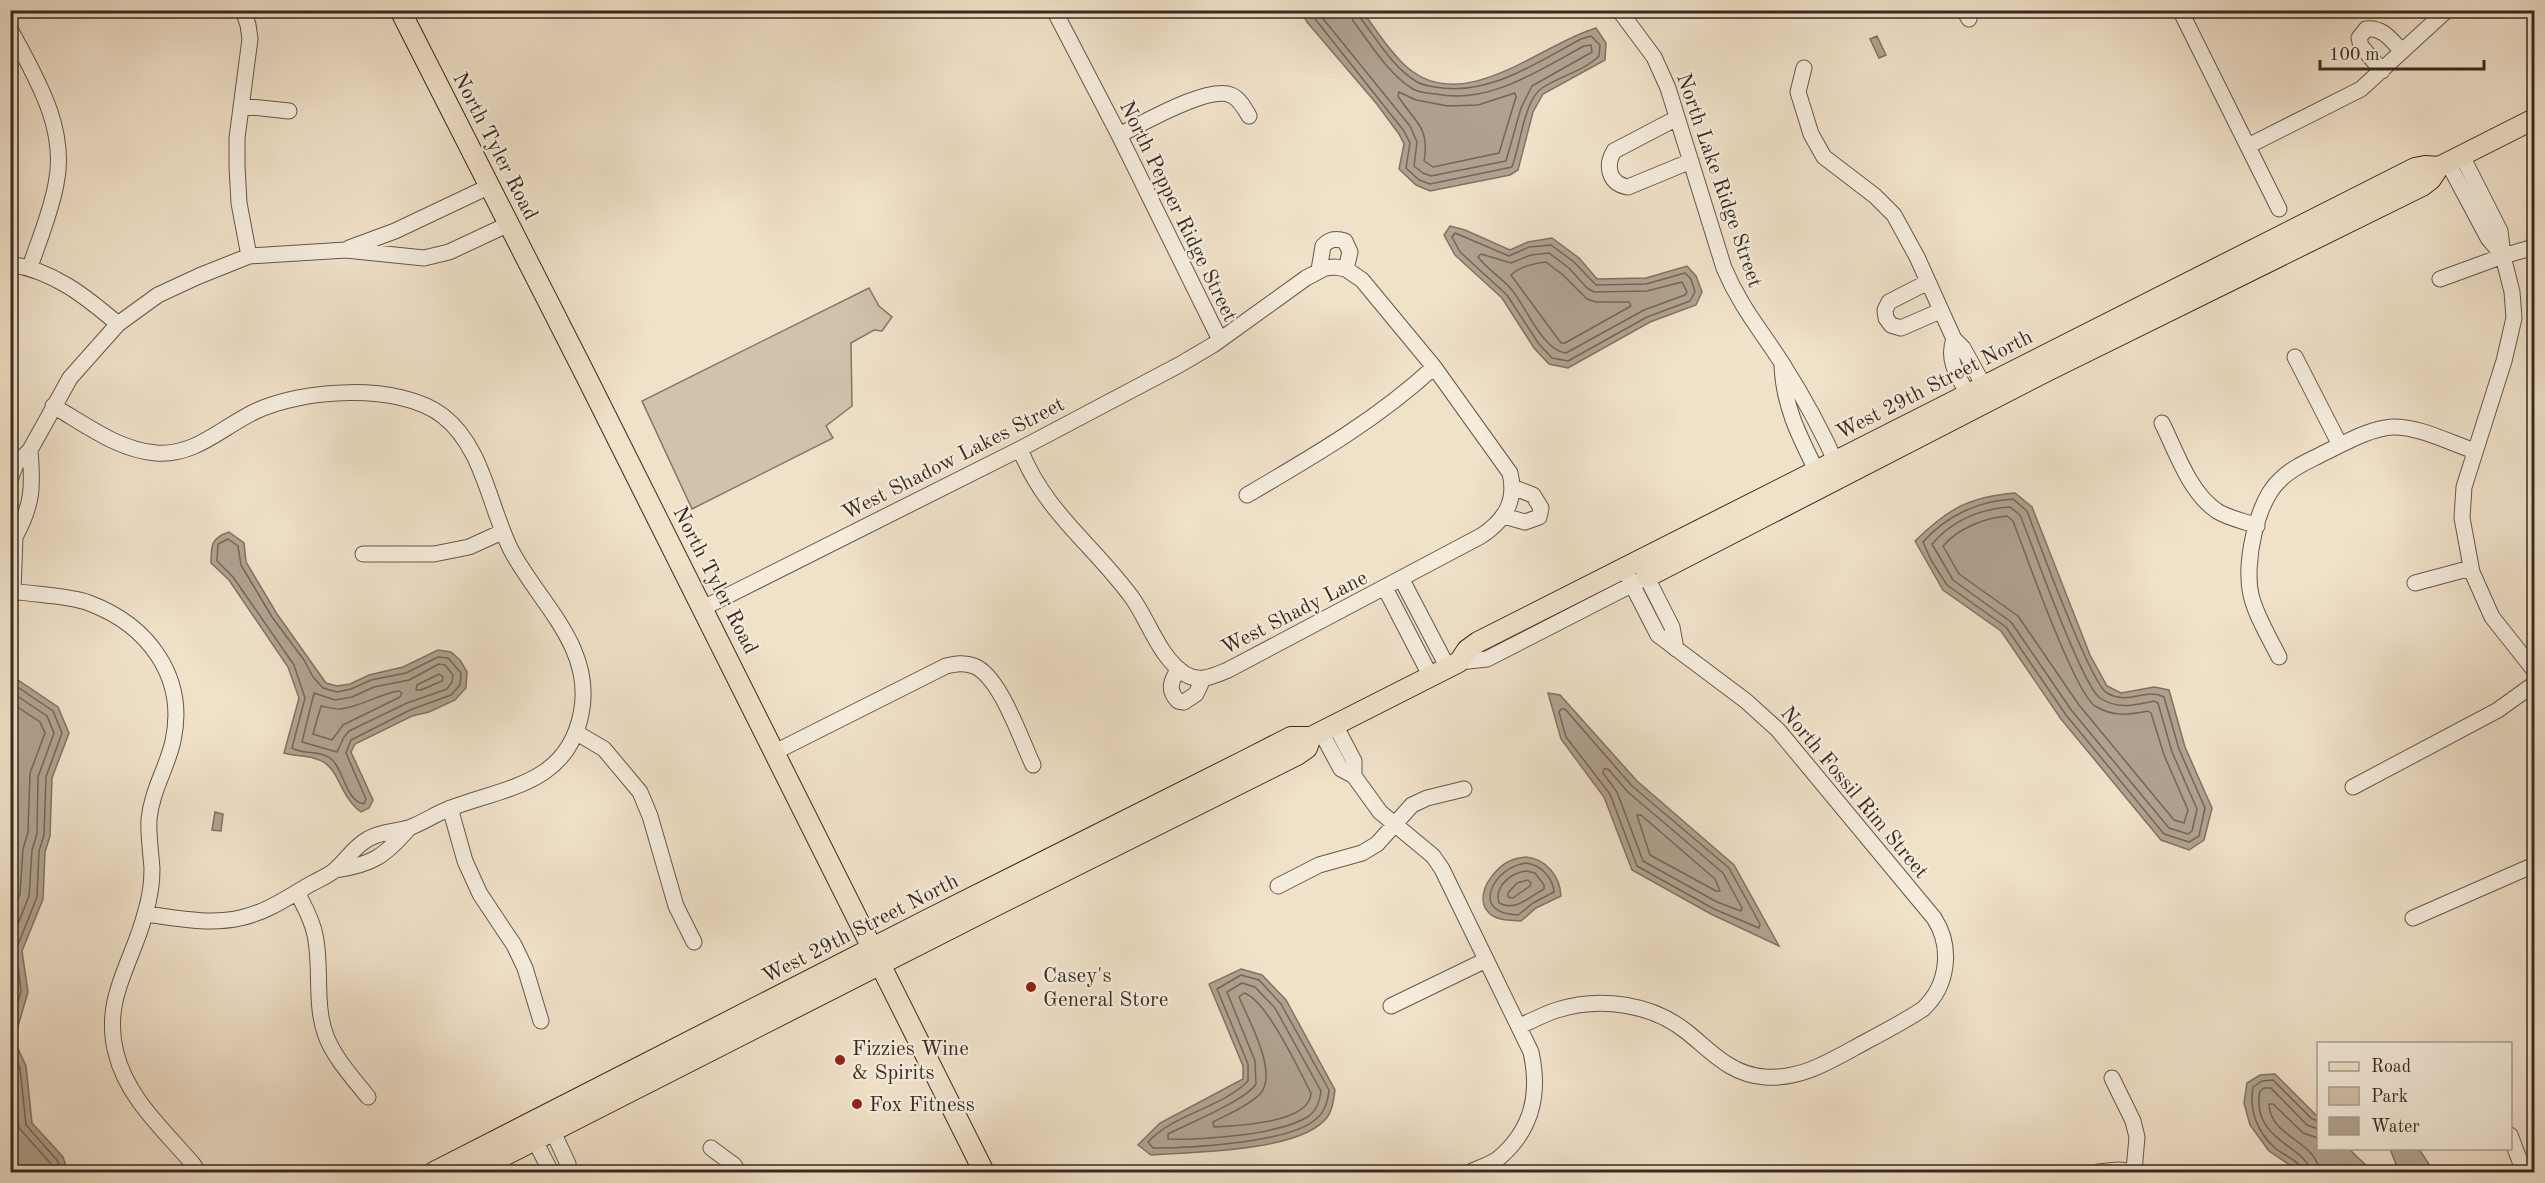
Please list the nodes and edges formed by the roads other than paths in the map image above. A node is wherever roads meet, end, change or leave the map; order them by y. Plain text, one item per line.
1 (243, 10) edge
2 (400, 10) edge
3 (1054, 10) edge
4 (1619, 10) edge
5 (2180, 10) edge
6 (2447, 10) edge
7 (10, 29) edge
8 (2402, 51) junction
9 (1804, 68) dead end
10 (2382, 70) junction
11 (242, 106) junction
12 (289, 111) dead end
13 (1249, 116) dead end
14 (1677, 118) junction
15 (2535, 119) edge
16 (1119, 135) junction
17 (2248, 146) junction
18 (1691, 161) junction
19 (2450, 162) junction
20 (490, 186) junction
21 (2279, 209) dead end
22 (509, 224) junction
23 (2535, 248) edge
24 (346, 250) junction
25 (249, 256) junction
26 (2503, 256) junction
27 (10, 264) edge
28 (30, 267) junction
29 (1346, 269) junction
30 (1319, 270) junction
31 (2440, 279) dead end
32 (1928, 282) junction
33 (1940, 311) junction
34 (118, 324) junction
35 (1220, 340) junction
36 (2295, 357) dead end
37 (1782, 363) junction
38 (1434, 367) junction
39 (1980, 398) junction
40 (53, 406) junction
41 (2162, 423) dead end
42 (2340, 445) junction
43 (1020, 449) junction
44 (30, 450) junction
45 (2475, 451) junction
46 (1839, 468) junction
47 (1820, 478) junction
48 (10, 480) edge
49 (1512, 488) junction
50 (1247, 495) dead end
51 (1504, 516) junction
52 (2257, 526) junction
53 (13, 530) edge
54 (502, 532) junction
55 (363, 554) dead end
56 (2471, 568) junction
57 (1636, 573) junction
58 (1402, 580) junction
59 (2415, 583) dead end
60 (1385, 588) junction
61 (12, 595) edge
62 (703, 608) junction
63 (1663, 608) junction
64 (1648, 616) junction
65 (1676, 649) junction
66 (2278, 657) dead end
67 (1179, 669) junction
68 (1446, 669) junction
69 (2535, 670) edge
70 (1203, 679) junction
71 (2535, 684) edge
72 (1322, 731) junction
73 (577, 733) junction
74 (775, 752) junction
75 (1033, 765) dead end
76 (2353, 787) dead end
77 (1464, 789) dead end
78 (450, 808) junction
79 (1392, 824) junction
80 (409, 828) junction
81 (2535, 865) edge
82 (335, 870) junction
83 (1278, 886) dead end
84 (297, 892) junction
85 (146, 914) junction
86 (2413, 918) dead end
87 (694, 942) dead end
88 (876, 957) junction
89 (1486, 960) junction
90 (1391, 1006) dead end
91 (541, 1021) dead end
92 (1519, 1026) junction
93 (2112, 1078) dead end
94 (368, 1098) dead end
95 (549, 1124) junction
96 (531, 1133) junction
97 (2512, 1138) edge
98 (711, 1148) dead end
99 (1480, 1170) edge
100 (2135, 1172) edge
101 (198, 1173) edge
102 (434, 1173) edge
103 (472, 1173) edge
104 (551, 1173) edge
105 (569, 1173) edge
106 (738, 1173) edge
107 (984, 1173) edge
108 (2098, 1173) edge
109 (2524, 1173) edge

1 - 11 street
2 - 20 main road, North Tyler Road
3 - 16 street, North Pepper Ridge Street
4 - 14 street, North Lake Ridge Street
5 - 17 street
6 - 8 street
7 - 28 street
8 - 10 street
8 - 10 street
9 - 32 street
10 - 17 street
11 - 12 street
11 - 25 street
13 - 16 street
14 - 18 street, North Lake Ridge Street
14 - 18 street
15 - 19 main road, West 29th Street North
16 - 35 street, North Pepper Ridge Street
17 - 21 street
18 - 37 street, North Lake Ridge Street
19 - 26 street
19 - 39 main road, West 29th Street North
20 - 22 main road, North Tyler Road
20 - 24 street
22 - 24 street
22 - 62 main road, North Tyler Road
23 - 26 street
24 - 25 street
25 - 34 street
26 - 31 street
26 - 45 street
27 - 28 street
28 - 34 street
29 - 30 street
29 - 30 street
29 - 38 street
30 - 35 street, North Pepper Ridge Street
32 - 33 street
32 - 33 street
33 - 39 street
34 - 40 street
35 - 43 street, West Shadow Lakes Street
36 - 42 street
37 - 46 street, North Lake Ridge Street
37 - 47 street
38 - 49 street
38 - 50 street
39 - 46 main road, West 29th Street North
40 - 44 street
40 - 54 street
41 - 52 street
42 - 45 street
42 - 52 street
43 - 62 street, West Shadow Lakes Street
43 - 67 street
44 - 48 street
44 - 53 street
45 - 56 street
46 - 47 main road, West 29th Street North
47 - 57 main road, West 29th Street North
49 - 51 street
49 - 51 street
51 - 58 street
52 - 66 street
53 - 61 street
54 - 55 street
54 - 73 street
56 - 59 street
56 - 69 street
57 - 63 street
57 - 64 street, North Fossil Rim Street
57 - 68 main road, West 29th Street North
58 - 60 street, West Shady Lane
58 - 68 street
60 - 68 street
60 - 70 street, West Shady Lane
61 - 85 street
62 - 74 main road, North Tyler Road
63 - 64 street
63 - 65 street
64 - 65 street, North Fossil Rim Street
65 - 92 street, North Fossil Rim Street
67 - 70 street
67 - 70 street
68 - 72 main road, West 29th Street North
71 - 76 street
72 - 79 street
72 - 88 main road, West 29th Street North
73 - 78 street
73 - 87 street
74 - 75 street
74 - 88 main road, North Tyler Road
77 - 79 street
78 - 80 street
78 - 91 street
79 - 83 street
79 - 89 street
80 - 82 street
80 - 82 street
81 - 86 street
82 - 84 street
84 - 85 street
84 - 94 street
85 - 101 street
88 - 95 main road, West 29th Street North
88 - 107 main road, North Tyler Road
89 - 90 street
89 - 92 street
92 - 99 street
93 - 100 street
95 - 96 main road, West 29th Street North
95 - 105 street
96 - 102 main road, West 29th Street North
96 - 103 main road, West 29th Street North
96 - 104 street
97 - 109 street
98 - 106 street
100 - 108 street

